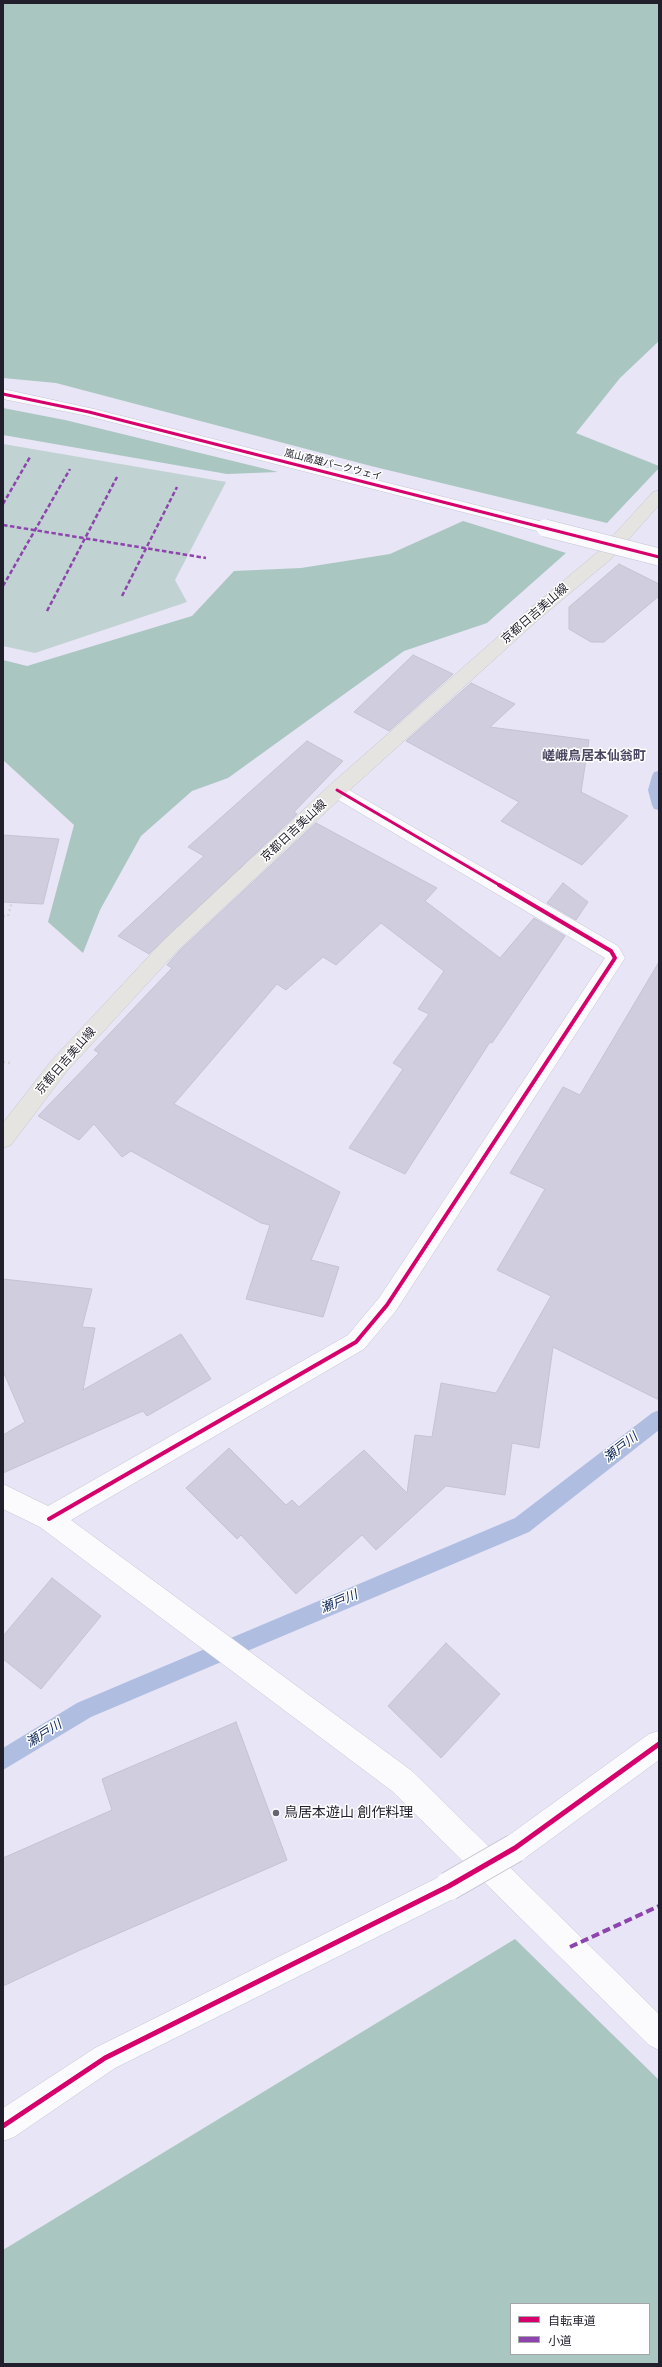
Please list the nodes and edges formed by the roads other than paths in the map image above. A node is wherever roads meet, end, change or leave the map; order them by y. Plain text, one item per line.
1 (3, 394) edge
2 (659, 495) edge
3 (659, 557) edge
4 (337, 790) junction
5 (3, 1139) edge
6 (3, 1496) edge
7 (49, 1519) junction
8 (659, 1744) edge
9 (659, 2035) edge
10 (3, 2126) edge

1 - 3 street, 嵐山高雄パークウェイ, bridge
2 - 4 main road, 京都日吉美山線
4 - 5 main road, 京都日吉美山線
4 - 7 street
6 - 7 street
7 - 9 street
8 - 10 street, bridge

